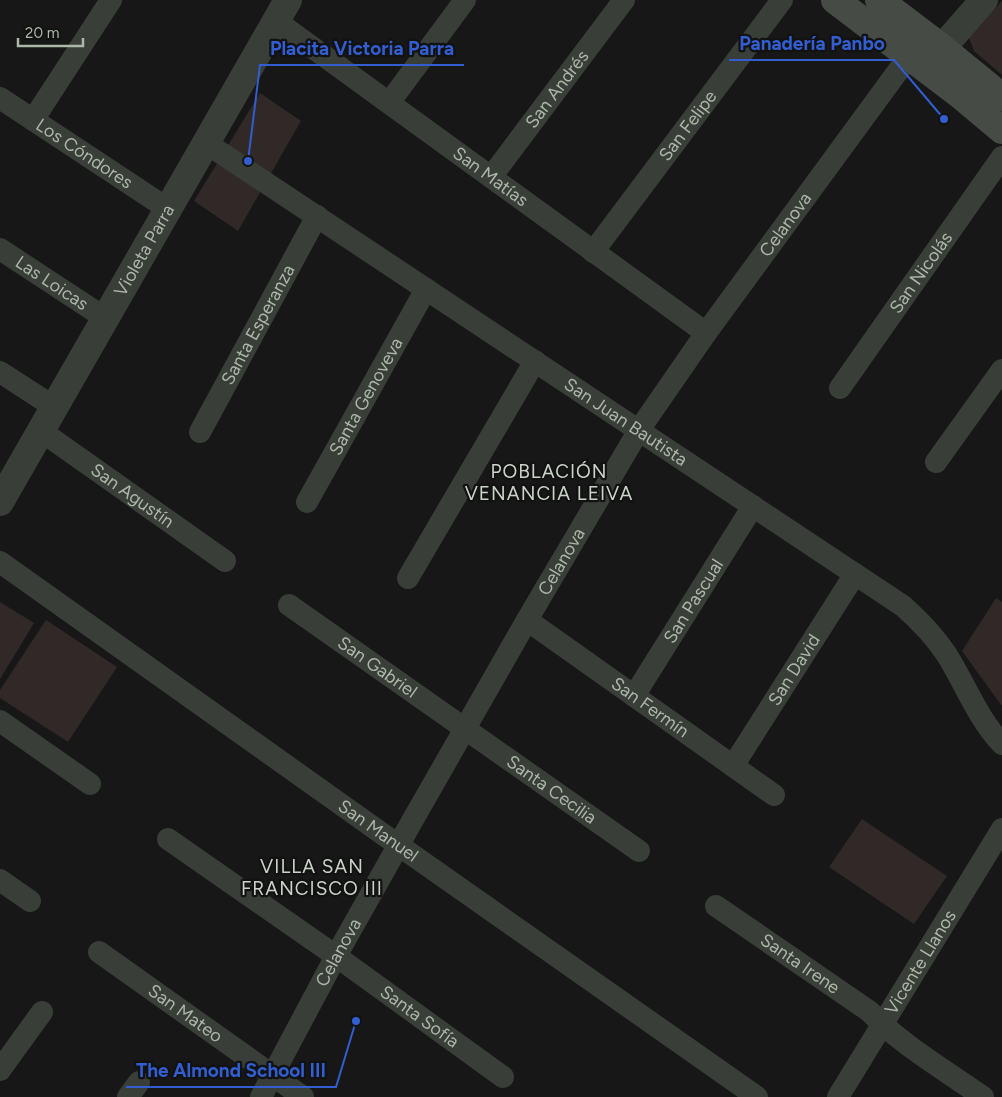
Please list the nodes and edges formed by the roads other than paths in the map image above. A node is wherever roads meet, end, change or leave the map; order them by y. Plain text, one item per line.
1 (465, 0) edge
2 (624, 0) edge
3 (782, 0) edge
4 (834, 0) edge
5 (879, 0) edge
6 (984, 0) edge
7 (103, 3) edge
8 (282, 10) edge
9 (942, 48) junction
10 (909, 56) junction
11 (1002, 97) edge
12 (0, 98) edge
13 (388, 103) junction
14 (33, 120) junction
15 (1002, 130) edge
16 (206, 143) junction
17 (1002, 157) edge
18 (491, 177) junction
19 (168, 209) junction
20 (317, 216) junction
21 (0, 249) edge
22 (593, 252) junction
23 (426, 289) junction
24 (105, 318) junction
25 (706, 333) junction
26 (535, 361) junction
27 (1002, 370) edge
28 (0, 372) edge
29 (840, 388) dead end
30 (54, 407) junction
31 (639, 430) junction
32 (41, 431) junction
33 (200, 432) dead end
34 (936, 462) dead end
35 (0, 500) edge
36 (306, 502) dead end
37 (753, 506) junction
38 (225, 561) dead end
39 (0, 562) edge
40 (855, 574) junction
41 (408, 578) dead end
42 (289, 605) dead end
43 (527, 620) junction
44 (634, 696) junction
45 (0, 721) edge
46 (465, 729) junction
47 (1002, 744) edge
48 (732, 766) junction
49 (90, 784) dead end
50 (774, 796) dead end
51 (1002, 829) edge
52 (168, 839) dead end
53 (398, 845) junction
54 (638, 851) dead end
55 (0, 880) edge
56 (30, 901) dead end
57 (716, 906) dead end
58 (99, 952) dead end
59 (336, 956) junction
60 (42, 1012) dead end
61 (882, 1024) junction
62 (0, 1070) edge
63 (272, 1076) junction
64 (503, 1077) dead end
65 (261, 1097) edge
66 (303, 1097) edge
67 (757, 1097) edge
68 (838, 1097) edge
69 (983, 1097) edge

1 - 13 street
2 - 18 street, San Andrés
3 - 22 street, San Felipe
4 - 10 main road
5 - 9 main road
6 - 9 street
7 - 14 street
8 - 13 street, San Matías
8 - 16 street, Violeta Parra
9 - 10 street
9 - 11 main road
10 - 15 main road
10 - 25 street, Celanova
12 - 14 street, Los Cóndores
13 - 18 street, San Matías
14 - 19 street, Los Cóndores
16 - 19 street, Violeta Parra
16 - 20 street, San Juan Bautista
17 - 29 street, San Nicolás
18 - 22 street, San Matías
19 - 24 street, Violeta Parra
20 - 23 street, San Juan Bautista
20 - 33 street, Santa Esperanza
21 - 24 street, Las Loicas
22 - 25 street, San Matías
23 - 26 street, San Juan Bautista
23 - 36 street, Santa Genoveva
24 - 30 street, Violeta Parra
25 - 31 street, Celanova
26 - 31 street, San Juan Bautista
26 - 41 street
27 - 34 street
28 - 30 street
30 - 32 street, Violeta Parra
31 - 37 street, San Juan Bautista
31 - 43 street, Celanova
32 - 35 street, Violeta Parra
32 - 38 street, San Agustín
37 - 40 street, San Juan Bautista
37 - 44 street, San Pascual
39 - 53 street, San Manuel
40 - 47 street, San Juan Bautista
40 - 48 street, San David
42 - 46 street, San Gabriel
43 - 44 street, San Fermín
43 - 46 street, Celanova
44 - 48 street, San Fermín
45 - 49 street
46 - 53 street, Celanova
46 - 54 street, Santa Cecilia
48 - 50 street, San Fermín
51 - 61 street, Vicente Llanos
52 - 59 street, Santa Sofía
53 - 59 street, Celanova
53 - 67 street, San Manuel
55 - 56 street
57 - 61 street, Santa Irene
58 - 63 street, San Mateo
59 - 63 street, Celanova
59 - 64 street, Santa Sofía
60 - 62 street
61 - 68 street, Vicente Llanos
61 - 69 street, Santa Irene
63 - 65 street, Celanova
63 - 66 street, San Mateo

